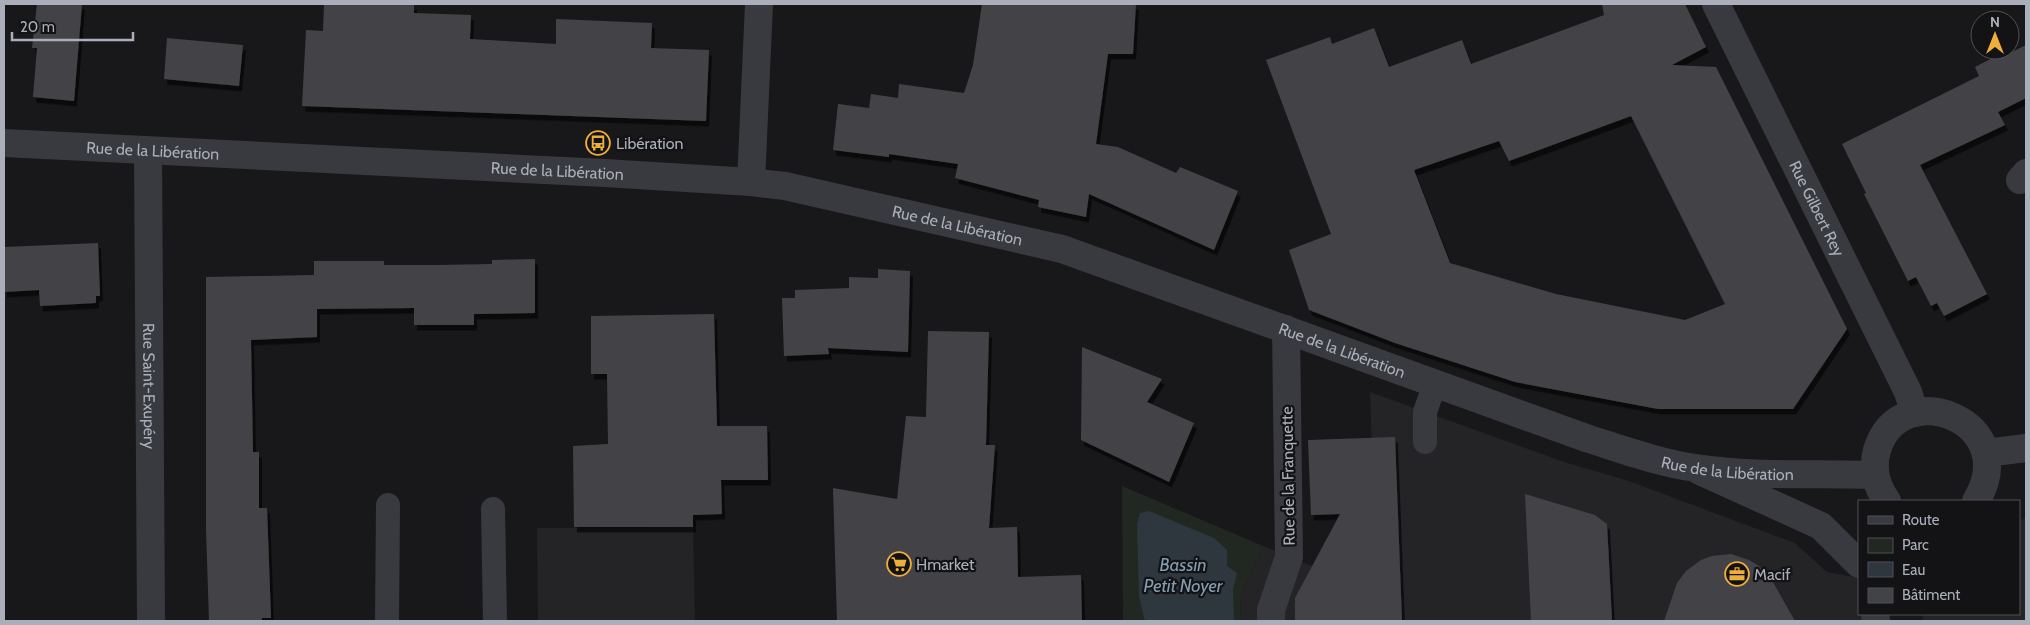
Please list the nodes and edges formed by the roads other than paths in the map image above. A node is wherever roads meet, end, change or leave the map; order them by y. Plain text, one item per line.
1 (759, 4) edge
2 (1716, 4) edge
3 (4, 144) edge
4 (148, 151) junction
5 (752, 182) junction
6 (1286, 329) junction
7 (1435, 383) junction
8 (1914, 413) junction
9 (1426, 442) dead end
10 (2026, 448) edge
11 (1986, 453) junction
12 (1694, 468) junction
13 (1875, 475) junction
14 (1885, 500) edge
15 (1977, 500) edge
16 (388, 504) dead end
17 (493, 509) dead end
18 (1858, 563) edge
19 (151, 621) edge
20 (387, 621) edge
21 (495, 621) edge
22 (1271, 621) edge

1 - 5 street
2 - 8 street, Rue Gilbert Rey
3 - 4 street, Rue de la Libération
4 - 5 street, Rue de la Libération
4 - 19 street, Rue Saint-Exupéry
5 - 6 street, Rue de la Libération
6 - 7 street, Rue de la Libération
6 - 22 street, Rue de la Franquette
7 - 9 lane
7 - 12 street, Rue de la Libération
8 - 11 street
8 - 13 street
10 - 11 street
11 - 15 street
12 - 13 street, Rue de la Libération
12 - 18 street
13 - 14 street
16 - 20 lane
17 - 21 lane

